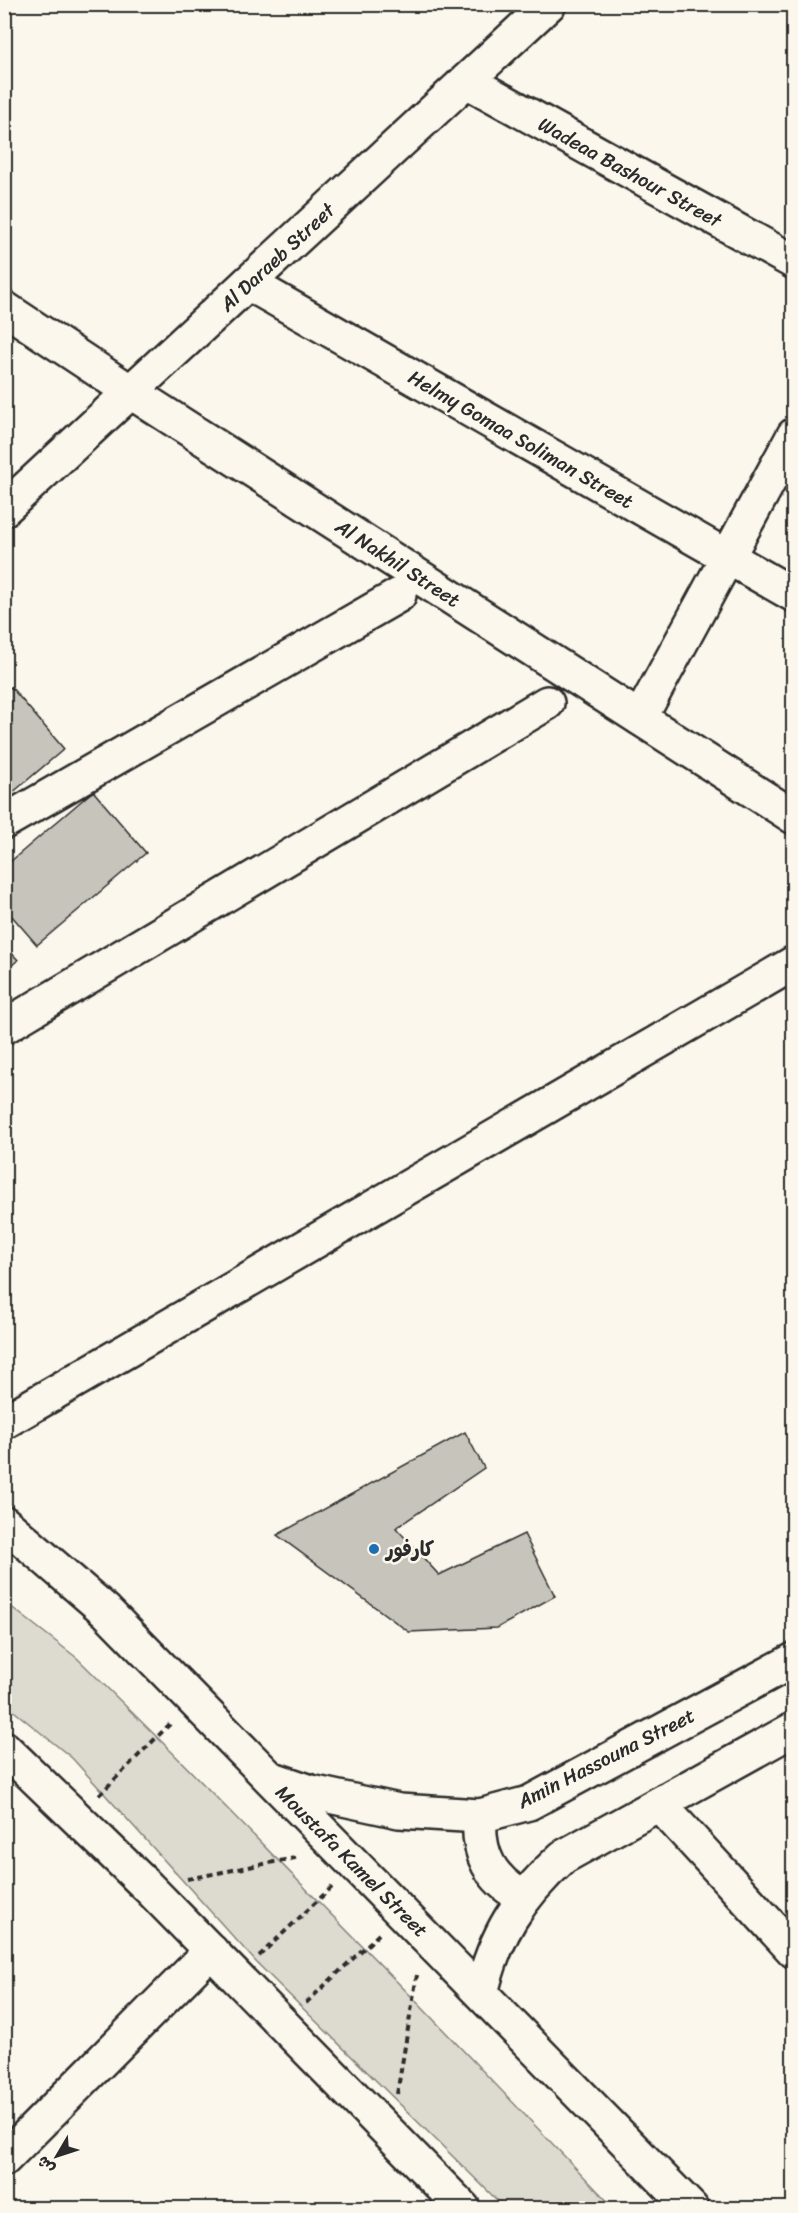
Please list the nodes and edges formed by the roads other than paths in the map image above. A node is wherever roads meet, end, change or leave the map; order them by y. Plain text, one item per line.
1 (549, 4) edge
2 (467, 81) junction
3 (794, 262) edge
4 (248, 283) junction
5 (4, 308) edge
6 (131, 392) junction
7 (794, 435) edge
8 (4, 509) edge
9 (727, 557) junction
10 (399, 595) dead end
11 (794, 595) edge
12 (548, 703) dead end
13 (640, 718) junction
14 (794, 817) edge
15 (4, 822) edge
16 (794, 963) edge
17 (4, 1027) edge
18 (4, 1422) edge
19 (4, 1523) edge
20 (794, 1660) edge
21 (794, 1729) edge
22 (4, 1748) edge
23 (269, 1777) junction
24 (659, 1804) junction
25 (480, 1816) junction
26 (524, 1898) junction
27 (211, 1951) junction
28 (794, 1951) edge
29 (481, 1993) junction
30 (4, 2159) edge
31 (463, 2208) edge
32 (691, 2208) edge

1 - 2 street, Al Daraeb Street
2 - 3 street, Wadeaa Bashour Street
2 - 4 street, Al Daraeb Street
4 - 6 street, Al Daraeb Street
4 - 9 street, Helmy Gomaa Soliman Street
5 - 6 street, Al Nakhil Street
6 - 8 street, Al Daraeb Street
6 - 13 street, Al Nakhil Street
7 - 9 street
9 - 11 street, Helmy Gomaa Soliman Street
9 - 13 street
10 - 15 street
12 - 17 street
13 - 14 street, Al Nakhil Street
16 - 18 street
19 - 23 street, Moustafa Kamel Street
20 - 25 street, Amin Hassouna Street
21 - 24 street
22 - 27 street
23 - 25 street, Amin Hassouna Street
23 - 29 street, Moustafa Kamel Street
24 - 26 street
24 - 28 street
25 - 26 street
26 - 29 street
27 - 30 street
27 - 31 street
29 - 32 street, Moustafa Kamel Street

